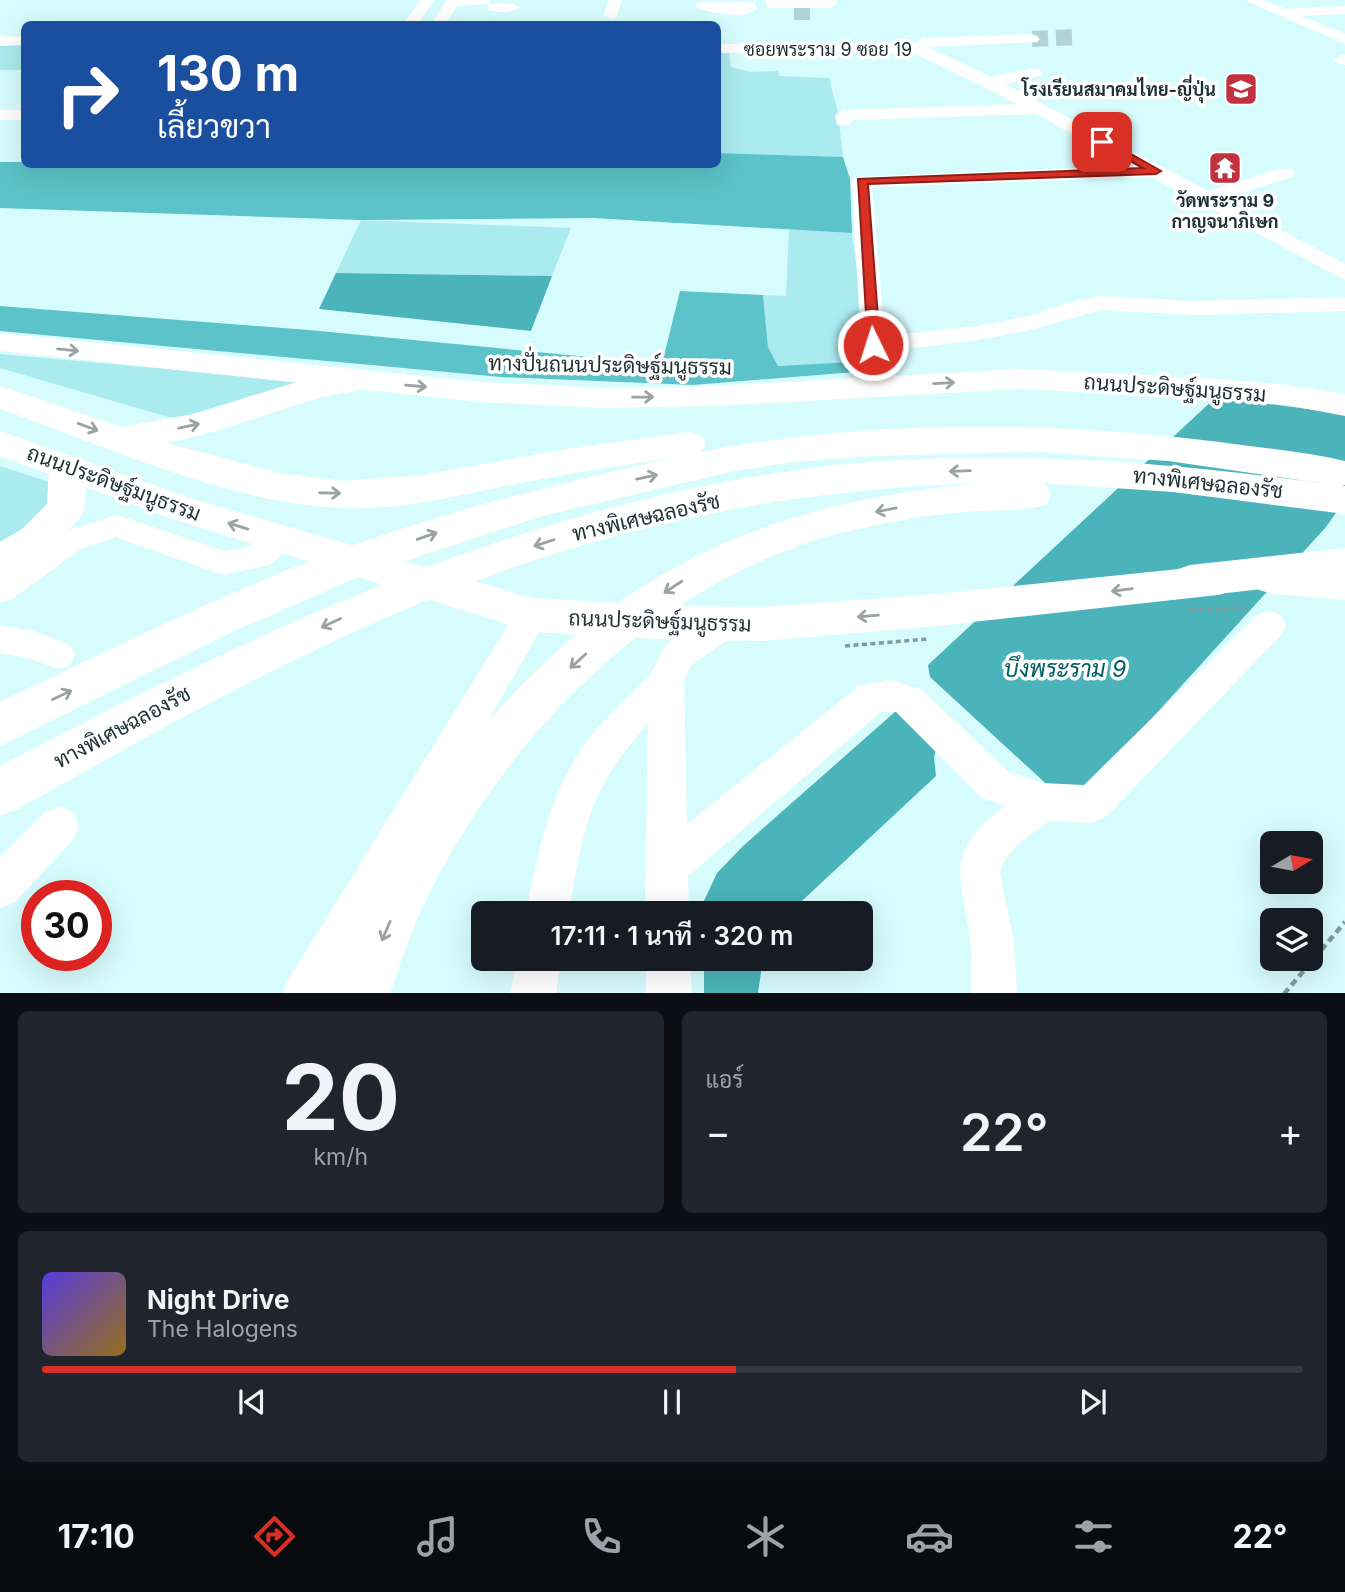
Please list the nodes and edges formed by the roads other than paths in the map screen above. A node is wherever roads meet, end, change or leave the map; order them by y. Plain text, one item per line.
1 (427, 0) edge
2 (1251, 0) edge
3 (772, 2) edge
4 (832, 5) edge
5 (487, 7) edge
6 (512, 7) dead end
7 (750, 7) edge
8 (1345, 10) edge
9 (702, 12) dead end
10 (794, 12) tunnel mouth
11 (1281, 12) junction
12 (442, 17) edge
13 (414, 21) edge
14 (419, 21) edge
15 (921, 39) junction
16 (1032, 39) tunnel mouth
17 (1345, 39) edge
18 (0, 41) edge
19 (21, 41) edge
20 (985, 41) junction
21 (721, 48) edge
22 (831, 48) junction
23 (1003, 52) tunnel mouth
24 (845, 70) dead end
25 (1034, 74) dead end
26 (989, 82) junction
27 (1039, 108) junction
28 (0, 115) edge
29 (21, 115) edge
30 (843, 121) dead end
31 (1156, 171) junction
32 (1285, 173) dead end
33 (1228, 192) junction
34 (1207, 198) junction
35 (1345, 252) edge
36 (1345, 273) edge
37 (1345, 304) edge
38 (0, 342) edge
39 (873, 345) junction
40 (358, 381) junction
41 (886, 386) junction
42 (0, 397) edge
43 (1345, 405) edge
44 (122, 440) junction
45 (0, 443) edge
46 (1345, 450) edge
47 (68, 468) junction
48 (1345, 473) edge
49 (1345, 502) edge
50 (280, 539) junction
51 (0, 561) edge
52 (1345, 564) edge
53 (1190, 581) junction
54 (1345, 584) edge
55 (0, 590) edge
56 (532, 615) junction
57 (724, 624) junction
58 (1269, 625) dead end
59 (0, 639) edge
60 (58, 655) dead end
61 (666, 681) junction
62 (0, 724) edge
63 (0, 792) edge
64 (1042, 802) junction
65 (59, 826) dead end
66 (666, 867) junction
67 (0, 887) edge
68 (549, 901) edge
69 (667, 901) edge
70 (537, 971) edge
71 (668, 971) edge
72 (305, 993) edge
73 (359, 993) edge
74 (533, 993) edge
75 (669, 993) edge
76 (994, 993) edge

1 - 13 street
2 - 11 street
3 - 4 street
3 - 10 street
5 - 6 street
5 - 12 street
7 - 9 street
8 - 11 street
11 - 17 street
12 - 14 street
15 - 20 street
15 - 22 street, ซอยพระราม 9 ซอย 19
15 - 26 street, ซอยพระราม 9 ซอย 19
16 - 20 street
18 - 19 street
20 - 23 street
21 - 22 street, ซอยพระราม 9 ซอย 19
22 - 24 street
25 - 26 street
26 - 27 street, ซอยพระราม 9 ซอย 19
27 - 30 street
27 - 31 street, ซอยพระราม 9 ซอย 19
28 - 29 street
31 - 34 street, ซอยพระราม 9 ซอย 19
31 - 39 street
32 - 33 street
33 - 34 street
33 - 35 street
34 - 36 street, ซอยพระราม 9 ซอย 19
37 - 39 street
38 -> 40 main road, ถนนประดิษฐ์มนูธรรม
39 - 41 street
40 -> 41 main road, ถนนประดิษฐ์มนูธรรม
44 -> 40 highway
41 -> 43 main road, ถนนประดิษฐ์มนูธรรม
42 -> 44 highway
44 -> 46 highway
45 - 47 main road, ถนนประดิษฐ์มนูธรรม
50 -> 47 main road, ถนนประดิษฐ์มนูธรรม
47 - 51 highway
62 -> 48 highway, ทางพิเศษฉลองรัช
49 -> 63 highway, ทางพิเศษฉลองรัช
49 -> 73 highway
50 - 55 street
50 - 56 main road, ถนนประดิษฐ์มนูธรรม
52 - 53 highway
53 - 54 main road, ถนนประดิษฐ์มนูธรรม
53 -> 57 main road, ถนนประดิษฐ์มนูธรรม
56 - 57 main road, ถนนประดิษฐ์มนูธรรม
56 - 72 street
57 - 61 street
58 - 64 street
59 - 60 street
61 - 66 street
61 - 68 street
64 - 66 street
64 - 76 street
65 - 67 street
66 - 69 street
70 - 74 street
71 - 75 street

